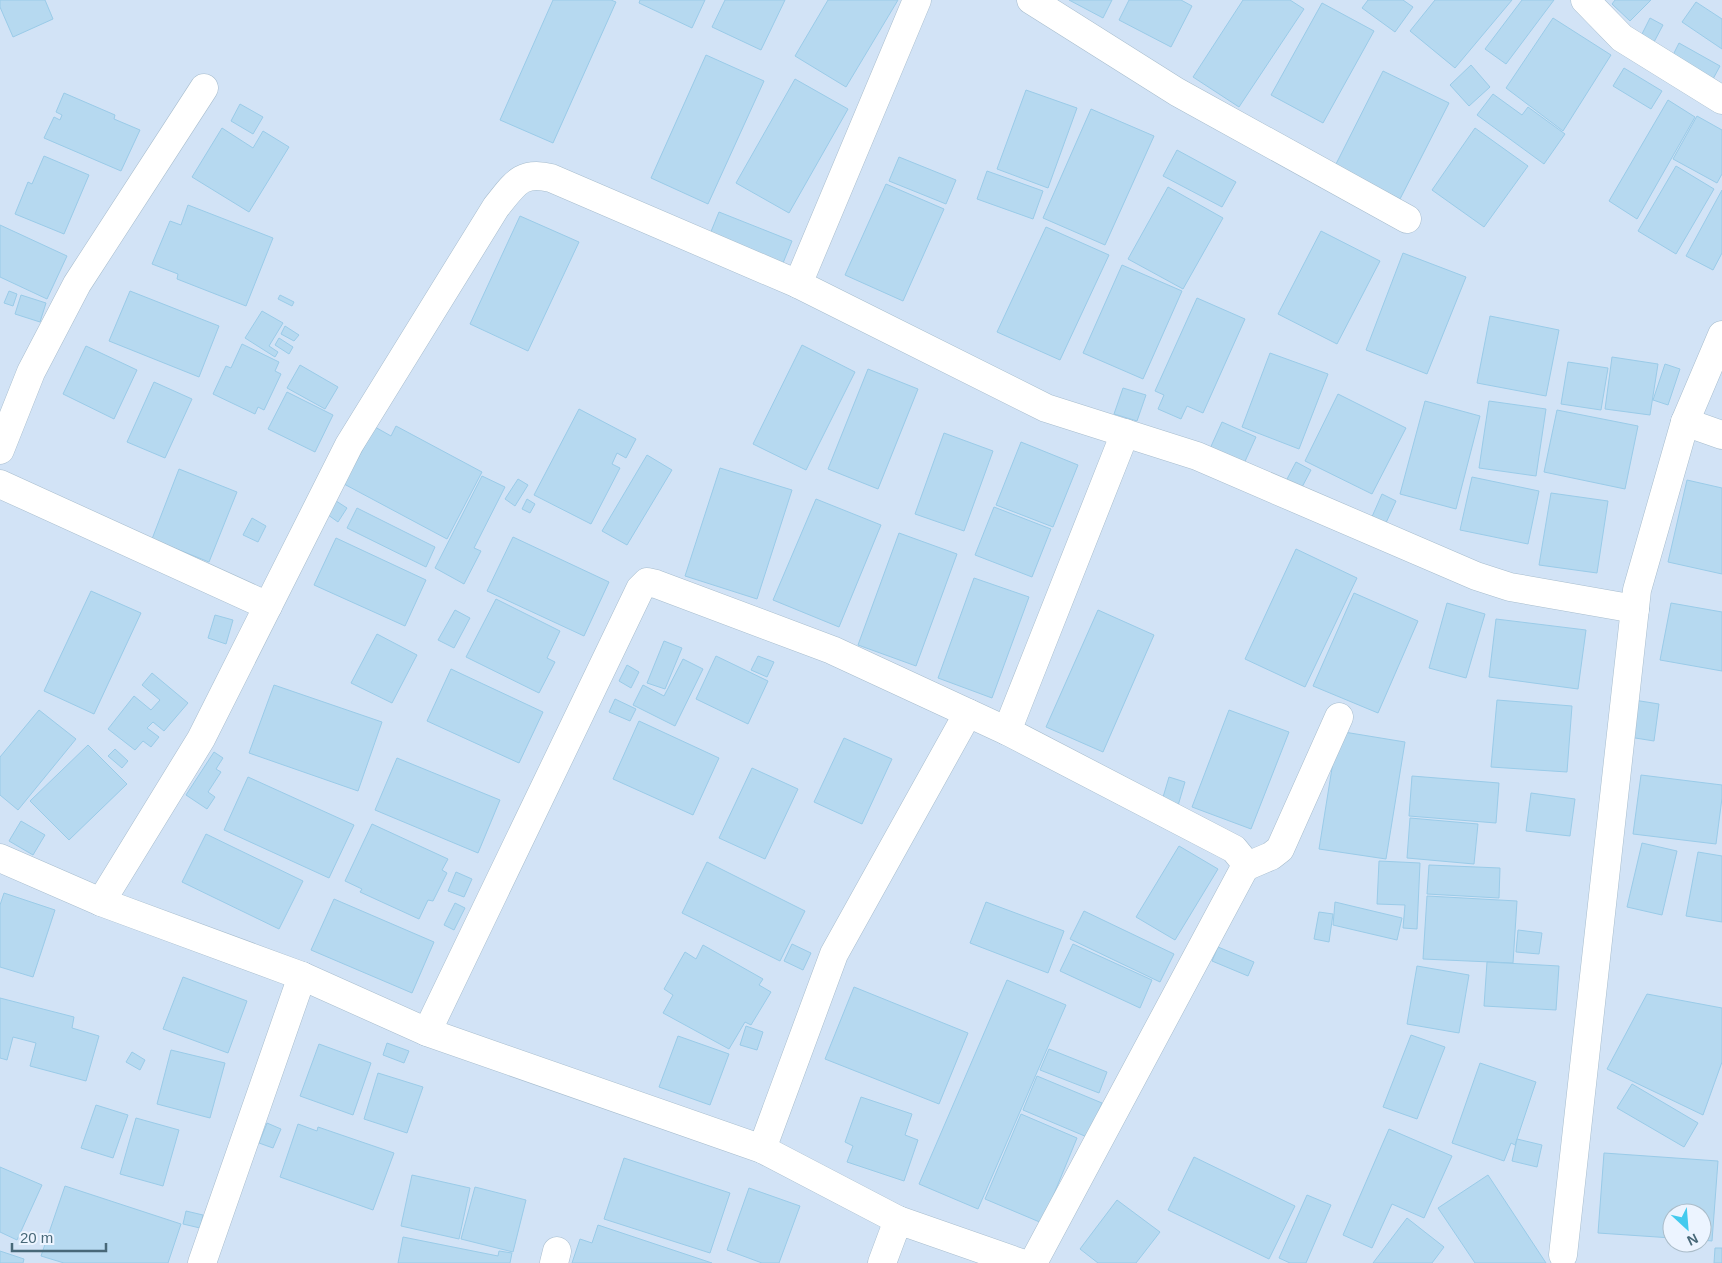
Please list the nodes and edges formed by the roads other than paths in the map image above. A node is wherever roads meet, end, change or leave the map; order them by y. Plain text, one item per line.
1 (917, 0) edge
2 (1031, 0) edge
3 (1585, 0) edge
4 (204, 88) dead end
5 (1722, 100) edge
6 (1407, 219) dead end
7 (798, 284) junction
8 (1722, 335) edge
9 (1685, 422) junction
10 (1125, 433) junction
11 (1722, 435) edge
12 (0, 450) edge
13 (4, 486) edge
14 (268, 606) junction
15 (1635, 609) junction
16 (968, 713) junction
17 (1339, 717) dead end
18 (1007, 731) junction
19 (1, 863) edge
20 (1245, 867) junction
21 (101, 902) junction
22 (302, 976) junction
23 (427, 1032) junction
24 (762, 1149) junction
25 (898, 1220) junction
26 (1563, 1256) dead end
27 (202, 1263) edge
28 (882, 1263) edge
29 (1021, 1263) edge
30 (1033, 1263) edge

1 - 7 street
2 - 6 street
3 - 5 street
4 - 12 street
7 - 10 street
7 - 14 street
8 - 9 street
9 - 11 street
9 - 15 street
10 - 15 street
10 - 18 street
12 - 13 street
13 - 14 street
14 - 21 street
15 - 26 street
16 - 18 street
16 - 23 street
16 - 24 street
17 - 20 street
18 - 20 street
19 - 21 street
20 - 30 street
21 - 22 street
22 - 23 street
22 - 27 street
23 - 24 street
24 - 25 street
25 - 28 street
25 - 29 street

